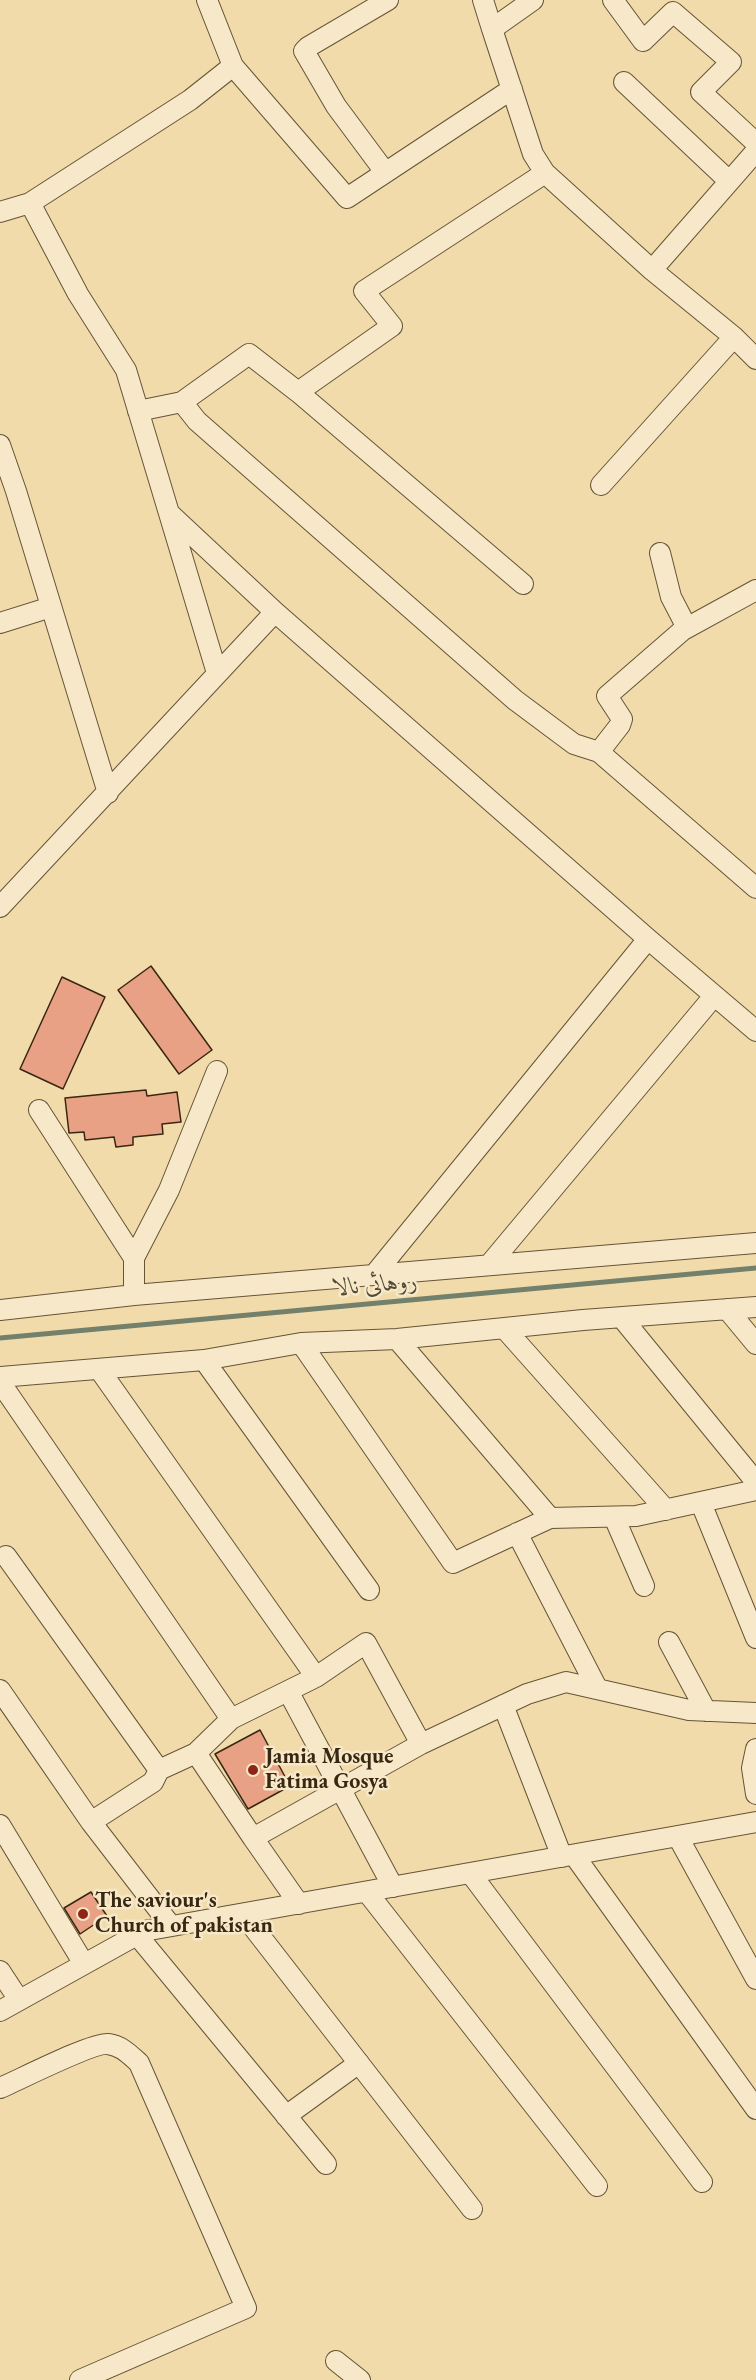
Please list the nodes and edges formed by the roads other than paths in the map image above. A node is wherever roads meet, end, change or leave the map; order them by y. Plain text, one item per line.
1 (207, 0) edge
2 (388, 0) edge
3 (483, 0) edge
4 (533, 0) edge
5 (613, 0) edge
6 (492, 29) junction
7 (233, 66) junction
8 (624, 82) dead end
9 (512, 89) junction
10 (754, 155) edge
11 (385, 172) junction
12 (545, 173) junction
13 (729, 181) junction
14 (30, 203) junction
15 (0, 212) edge
16 (652, 270) junction
17 (734, 337) junction
18 (756, 358) edge
19 (298, 392) junction
20 (182, 402) junction
21 (138, 411) junction
22 (0, 445) edge
23 (601, 485) dead end
24 (8, 494) edge
25 (169, 513) junction
26 (660, 553) dead end
27 (523, 584) dead end
28 (756, 590) edge
29 (51, 607) junction
30 (275, 612) junction
31 (0, 623) edge
32 (684, 630) junction
33 (217, 673) junction
34 (600, 752) junction
35 (108, 793) junction
36 (756, 888) edge
37 (0, 907) edge
38 (648, 939) junction
39 (714, 996) junction
40 (756, 1031) edge
41 (217, 1071) dead end
42 (39, 1110) dead end
43 (756, 1243) edge
44 (134, 1258) junction
45 (489, 1265) junction
46 (374, 1275) junction
47 (134, 1295) junction
48 (756, 1307) edge
49 (727, 1309) junction
50 (0, 1310) edge
51 (622, 1318) junction
52 (505, 1329) junction
53 (397, 1339) junction
54 (301, 1343) junction
55 (756, 1344) edge
56 (204, 1360) junction
57 (99, 1369) junction
58 (0, 1379) edge
59 (756, 1482) edge
60 (756, 1490) edge
61 (700, 1503) junction
62 (666, 1510) junction
63 (614, 1517) junction
64 (550, 1518) junction
65 (517, 1533) junction
66 (2, 1556) edge
67 (644, 1586) dead end
68 (369, 1590) dead end
69 (756, 1638) edge
70 (669, 1642) dead end
71 (316, 1677) junction
72 (597, 1688) junction
73 (0, 1690) edge
74 (288, 1691) junction
75 (503, 1705) junction
76 (706, 1711) junction
77 (756, 1713) edge
78 (231, 1719) junction
79 (421, 1744) junction
80 (756, 1749) edge
81 (196, 1753) junction
82 (159, 1770) junction
83 (342, 1788) junction
84 (756, 1794) edge
85 (91, 1822) junction
86 (756, 1822) edge
87 (0, 1825) edge
88 (678, 1837) junction
89 (253, 1838) junction
90 (568, 1856) junction
91 (471, 1874) junction
92 (393, 1887) junction
93 (367, 1892) junction
94 (299, 1904) junction
95 (243, 1914) junction
96 (171, 1926) junction
97 (137, 1935) junction
98 (84, 1964) junction
99 (0, 1971) edge
100 (756, 1979) edge
101 (19, 2000) junction
102 (0, 2011) edge
103 (359, 2063) junction
104 (0, 2088) edge
105 (756, 2109) edge
106 (286, 2116) junction
107 (326, 2164) dead end
108 (702, 2182) dead end
109 (597, 2186) dead end
110 (472, 2209) dead end
111 (336, 2361) dead end
112 (80, 2380) edge
113 (360, 2380) edge

1 - 7 street
2 - 11 street
3 - 6 street
4 - 6 street
5 - 10 street
6 - 9 street
7 - 11 street
7 - 14 street
8 - 13 street
9 - 11 street
9 - 12 street
10 - 13 street
12 - 16 street
12 - 19 street
13 - 16 street
14 - 15 street
14 - 21 street
16 - 17 street
17 - 18 street
17 - 23 street
19 - 20 street
19 - 27 street
20 - 21 street
20 - 34 street
21 - 25 street
22 - 24 street
24 - 29 street
25 - 30 street
25 - 33 street
26 - 32 street
28 - 32 street
29 - 31 street
29 - 35 street
30 - 33 street
30 - 38 street
32 - 34 street
33 - 35 street
34 - 36 street
35 - 37 street
38 - 39 street
38 - 46 street
39 - 40 street
39 - 45 street
41 - 44 street
42 - 44 street
43 - 45 street
44 - 47 street
45 - 46 street
46 - 47 street
47 - 50 street
48 - 49 street
49 - 51 street
49 - 55 street
51 - 52 street
51 - 59 street
52 - 53 street
52 - 62 street
53 - 54 street
53 - 64 street
54 - 56 street
54 - 65 street
56 - 57 street
56 - 68 street
57 - 58 street
57 - 71 street
58 - 78 street
60 - 61 street
61 - 62 street
61 - 69 street
62 - 63 street
63 - 64 street
63 - 67 street
64 - 65 street
65 - 72 street
66 - 82 street
70 - 76 street
71 - 74 street
71 - 79 street
72 - 75 street
72 - 76 street
73 - 85 street
74 - 78 street
74 - 83 street
75 - 79 street
75 - 90 street
76 - 77 street
78 - 81 street
79 - 83 street
80 - 84 street
81 - 82 street
81 - 89 street
82 - 85 street
83 - 89 street
83 - 92 street
85 - 96 street
86 - 88 street
87 - 98 street
88 - 90 street
88 - 100 street
89 - 94 street
90 - 91 street
90 - 105 street
91 - 92 street
91 - 108 street
92 - 93 street
93 - 94 street
93 - 109 street
94 - 95 street
95 - 96 street
95 - 103 street
96 - 97 street
97 - 98 street
97 - 106 street
98 - 101 street
99 - 101 street
101 - 102 street
103 - 106 street
103 - 110 street
104 - 112 street
106 - 107 street
111 - 113 street

